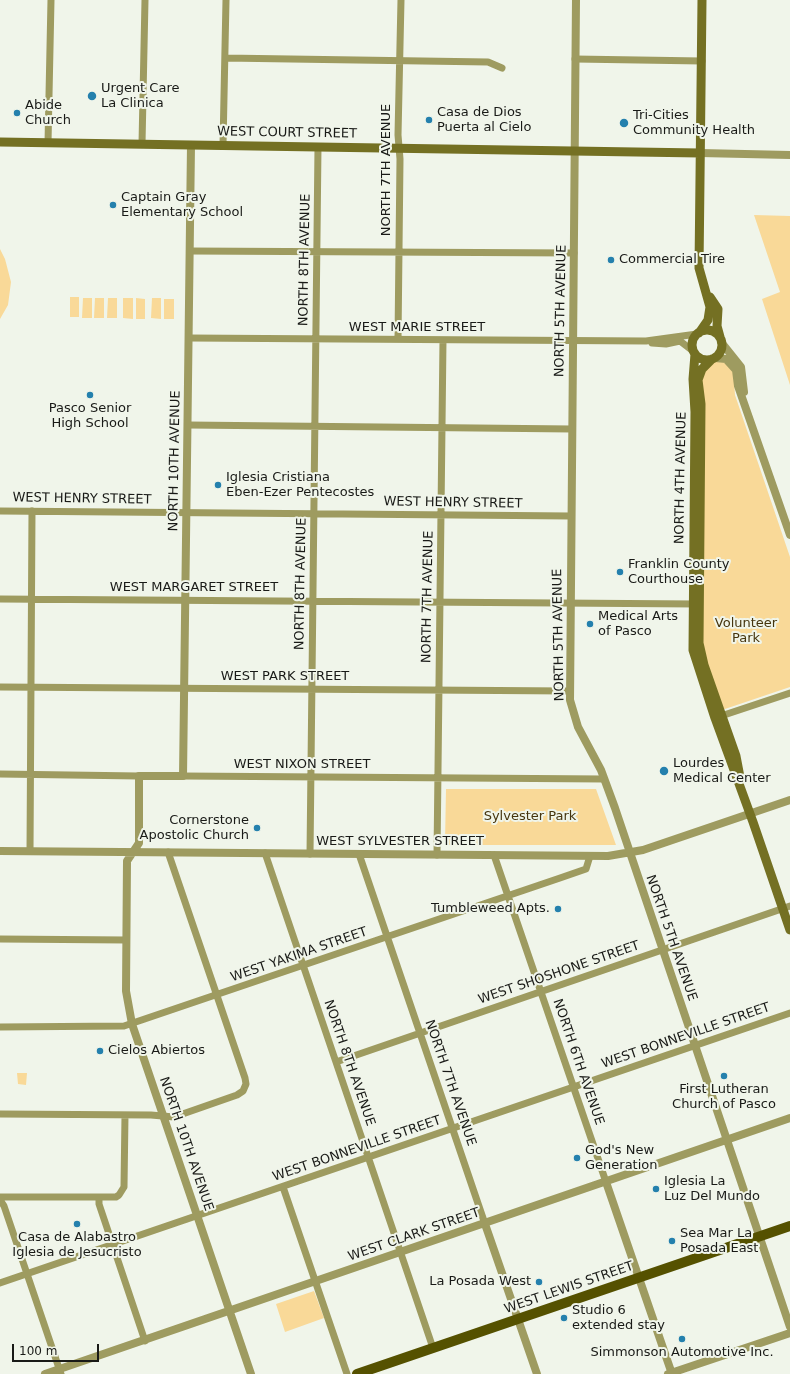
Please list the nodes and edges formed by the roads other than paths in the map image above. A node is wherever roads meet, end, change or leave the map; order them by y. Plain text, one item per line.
1 (51, 0) edge
2 (145, 0) edge
3 (226, 0) edge
4 (401, 0) edge
5 (576, 0) edge
6 (702, 0) edge
7 (225, 58) junction
8 (575, 59) junction
9 (399, 61) junction
10 (702, 61) junction
11 (502, 68) dead end
12 (0, 142) edge
13 (48, 143) junction
14 (142, 144) junction
15 (191, 145) junction
16 (223, 145) junction
17 (318, 147) junction
18 (399, 148) junction
19 (574, 151) junction
20 (700, 153) junction
21 (790, 155) edge
22 (190, 251) junction
23 (317, 252) junction
24 (399, 252) junction
25 (574, 253) junction
26 (708, 294) junction
27 (698, 333) junction
28 (189, 338) junction
29 (316, 339) junction
30 (398, 340) junction
31 (443, 340) junction
32 (721, 340) junction
33 (573, 341) junction
34 (646, 341) junction
35 (694, 352) junction
36 (714, 358) junction
37 (744, 401) junction
38 (188, 425) junction
39 (315, 426) junction
40 (442, 428) junction
41 (572, 429) junction
42 (0, 511) edge
43 (32, 511) junction
44 (186, 512) junction
45 (314, 514) junction
46 (441, 515) junction
47 (571, 516) junction
48 (790, 535) edge
49 (0, 599) edge
50 (32, 599) junction
51 (186, 600) junction
52 (313, 601) junction
53 (440, 602) junction
54 (570, 603) junction
55 (696, 604) junction
56 (0, 687) edge
57 (31, 687) junction
58 (184, 688) junction
59 (312, 689) junction
60 (439, 690) junction
61 (569, 691) junction
62 (790, 693) edge
63 (718, 717) junction
64 (0, 774) edge
65 (30, 775) junction
66 (139, 776) junction
67 (183, 776) junction
68 (311, 777) junction
69 (438, 778) junction
70 (604, 779) junction
71 (790, 800) edge
72 (750, 814) junction
73 (0, 851) edge
74 (30, 851) junction
75 (133, 852) junction
76 (168, 852) junction
77 (265, 853) junction
78 (629, 853) junction
79 (310, 854) junction
80 (359, 854) junction
81 (437, 855) junction
82 (494, 855) junction
83 (590, 856) junction
84 (508, 897) junction
85 (786, 908) edge
86 (790, 930) edge
87 (388, 937) junction
88 (0, 939) edge
89 (126, 940) junction
90 (662, 950) junction
91 (303, 966) junction
92 (541, 992) junction
93 (217, 995) junction
94 (790, 1013) edge
95 (132, 1024) junction
96 (0, 1027) edge
97 (420, 1033) junction
98 (695, 1046) junction
99 (336, 1062) junction
100 (574, 1087) junction
101 (0, 1114) edge
102 (125, 1115) junction
103 (164, 1116) junction
104 (790, 1118) edge
105 (453, 1128) junction
106 (727, 1141) junction
107 (368, 1157) junction
108 (606, 1182) junction
109 (283, 1186) junction
110 (0, 1197) edge
111 (99, 1197) junction
112 (0, 1200) edge
113 (197, 1216) junction
114 (486, 1224) junction
115 (790, 1226) edge
116 (759, 1236) junction
117 (113, 1245) junction
118 (401, 1253) junction
119 (27, 1274) junction
120 (639, 1278) junction
121 (316, 1282) junction
122 (0, 1283) edge
123 (230, 1311) junction
124 (518, 1319) junction
125 (790, 1327) edge
126 (790, 1333) edge
127 (144, 1340) junction
128 (433, 1348) junction
129 (60, 1372) edge
130 (46, 1374) edge
131 (251, 1374) edge
132 (347, 1374) edge
133 (357, 1374) edge
134 (537, 1374) edge
135 (670, 1374) edge

1 - 13 street
2 - 14 street
3 - 7 street
4 - 9 street, NORTH 7TH AVENUE
5 - 8 street, NORTH 5TH AVENUE
6 - 10 main road
7 - 9 street
7 - 16 street
8 - 10 street
8 - 19 street, NORTH 5TH AVENUE
9 - 11 street
9 - 18 street, NORTH 7TH AVENUE
10 - 20 main road
12 - 13 main road, WEST COURT STREET
13 - 14 main road, WEST COURT STREET
14 - 15 main road, WEST COURT STREET
15 - 16 main road, WEST COURT STREET
15 - 22 street, NORTH 10TH AVENUE
16 - 17 main road, WEST COURT STREET
17 - 18 main road, WEST COURT STREET
17 - 23 street, NORTH 8TH AVENUE
18 - 19 main road, WEST COURT STREET
18 - 24 street, NORTH 7TH AVENUE
19 - 20 main road, WEST COURT STREET
19 - 25 street, NORTH 5TH AVENUE
20 - 21 street
20 - 26 main road
22 - 23 street
22 - 28 street, NORTH 10TH AVENUE
23 - 24 street
23 - 29 street, NORTH 8TH AVENUE
24 - 25 street
24 - 30 street, NORTH 7TH AVENUE
25 - 33 street, NORTH 5TH AVENUE
26 - 27 main road
26 - 32 main road
27 - 32 main road
27 - 34 street, WEST MARIE STREET
27 - 35 main road
28 - 29 street, WEST MARIE STREET
28 - 38 street, NORTH 10TH AVENUE
29 - 30 street, WEST MARIE STREET
29 - 39 street, NORTH 8TH AVENUE
30 - 31 street, WEST MARIE STREET
31 - 33 street, WEST MARIE STREET
31 - 40 street, NORTH 7TH AVENUE
32 - 36 main road
32 - 37 street
33 - 34 street, WEST MARIE STREET
33 - 41 street, NORTH 5TH AVENUE
34 - 35 street, WEST MARIE STREET
35 - 36 main road
35 - 55 main road, NORTH 4TH AVENUE
36 - 37 street
36 - 55 main road, NORTH 4TH AVENUE
37 - 48 street
38 - 39 street
38 - 44 street, NORTH 10TH AVENUE
39 - 40 street
39 - 45 street, NORTH 8TH AVENUE
40 - 41 street
40 - 46 street, NORTH 7TH AVENUE
41 - 47 street, NORTH 5TH AVENUE
42 - 43 street, WEST HENRY STREET
43 - 44 street, WEST HENRY STREET
43 - 50 street
44 - 45 street, WEST HENRY STREET
44 - 51 street, NORTH 10TH AVENUE
45 - 46 street, WEST HENRY STREET
45 - 52 street, NORTH 8TH AVENUE
46 - 47 street, WEST HENRY STREET
46 - 53 street, NORTH 7TH AVENUE
47 - 54 street, NORTH 5TH AVENUE
49 - 50 street, WEST MARGARET STREET
50 - 51 street, WEST MARGARET STREET
50 - 57 street
51 - 52 street, WEST MARGARET STREET
51 - 58 street, NORTH 10TH AVENUE
52 - 53 street, WEST MARGARET STREET
52 - 59 street, NORTH 8TH AVENUE
53 - 54 street, WEST MARGARET STREET
53 - 60 street, NORTH 7TH AVENUE
54 - 55 street, WEST MARGARET STREET
54 - 61 street, NORTH 5TH AVENUE
55 - 63 main road, NORTH 4TH AVENUE
56 - 57 street, WEST PARK STREET
57 - 58 street, WEST PARK STREET
57 - 65 street
58 - 59 street, WEST PARK STREET
58 - 67 street, NORTH 10TH AVENUE
59 - 60 street, WEST PARK STREET
59 - 68 street, NORTH 8TH AVENUE
60 - 61 street, WEST PARK STREET
60 - 69 street, NORTH 7TH AVENUE
61 - 70 street, NORTH 5TH AVENUE
62 - 63 street
63 - 72 main road, NORTH 4TH AVENUE
64 - 65 street, WEST NIXON STREET
65 - 66 street, WEST NIXON STREET
65 - 74 street
66 - 67 street, WEST NIXON STREET
66 - 75 street, NORTH 10TH AVENUE
67 - 68 street, WEST NIXON STREET
68 - 69 street, WEST NIXON STREET
68 - 79 street, NORTH 8TH AVENUE
69 - 70 street, WEST NIXON STREET
69 - 81 street, NORTH 7TH AVENUE
70 - 78 street, NORTH 5TH AVENUE
71 - 72 street, WEST SYLVESTER STREET
72 - 78 street, WEST SYLVESTER STREET
72 - 85 main road, NORTH 4TH AVENUE
73 - 74 street, WEST SYLVESTER STREET
74 - 75 street, WEST SYLVESTER STREET
75 - 76 street, WEST SYLVESTER STREET
75 - 89 street, NORTH 10TH AVENUE
76 - 77 street, WEST SYLVESTER STREET
76 - 93 street
77 - 79 street, WEST SYLVESTER STREET
77 - 91 street, NORTH 8TH AVENUE
78 - 83 street, WEST SYLVESTER STREET
78 - 90 street, NORTH 5TH AVENUE
79 - 80 street, WEST SYLVESTER STREET
80 - 81 street, WEST SYLVESTER STREET
80 - 87 street, NORTH 7TH AVENUE
81 - 82 street, WEST SYLVESTER STREET
82 - 83 street, WEST SYLVESTER STREET
82 - 84 street, NORTH 6TH AVENUE
83 - 84 street, WEST YAKIMA STREET
84 - 87 street, WEST YAKIMA STREET
84 - 92 street, NORTH 6TH AVENUE
85 - 86 main road, NORTH 4TH AVENUE
85 - 90 street, WEST SHOSHONE STREET
87 - 91 street, WEST YAKIMA STREET
87 - 97 street, NORTH 7TH AVENUE
88 - 89 street
89 - 95 street, NORTH 10TH AVENUE
90 - 92 street, WEST SHOSHONE STREET
90 - 98 street, NORTH 5TH AVENUE
91 - 93 street, WEST YAKIMA STREET
91 - 99 street, NORTH 8TH AVENUE
92 - 97 street, WEST SHOSHONE STREET
92 - 100 street, NORTH 6TH AVENUE
93 - 95 street, WEST YAKIMA STREET
93 - 103 street
94 - 98 street, WEST BONNEVILLE STREET
95 - 96 street, WEST YAKIMA STREET
95 - 103 street, NORTH 10TH AVENUE
97 - 99 street, WEST SHOSHONE STREET
97 - 105 street, NORTH 7TH AVENUE
98 - 100 street, WEST BONNEVILLE STREET
98 - 106 street, NORTH 5TH AVENUE
99 - 107 street, NORTH 8TH AVENUE
100 - 105 street, WEST BONNEVILLE STREET
100 - 108 street, NORTH 6TH AVENUE
101 - 102 street
102 - 103 street
102 - 111 street
103 - 113 street, NORTH 10TH AVENUE
104 - 106 street, WEST CLARK STREET
105 - 107 street, WEST BONNEVILLE STREET
105 - 114 street, NORTH 7TH AVENUE
106 - 108 street, WEST CLARK STREET
106 - 116 street, NORTH 5TH AVENUE
107 - 109 street, WEST BONNEVILLE STREET
107 - 118 street, NORTH 8TH AVENUE
108 - 114 street, WEST CLARK STREET
108 - 120 street, NORTH 6TH AVENUE
109 - 113 street, WEST BONNEVILLE STREET
109 - 121 street
110 - 111 street
111 - 117 street
112 - 119 street
113 - 117 street, WEST BONNEVILLE STREET
113 - 123 street, NORTH 10TH AVENUE
114 - 118 street, WEST CLARK STREET
114 - 124 street, NORTH 7TH AVENUE
115 - 116 main road, WEST LEWIS STREET
116 - 120 main road, WEST LEWIS STREET
116 - 125 street, NORTH 5TH AVENUE
117 - 119 street, WEST BONNEVILLE STREET
117 - 127 street
118 - 121 street, WEST CLARK STREET
118 - 128 street, NORTH 8TH AVENUE
119 - 122 street, WEST BONNEVILLE STREET
119 - 129 street
120 - 124 main road, WEST LEWIS STREET
120 - 135 street, NORTH 6TH AVENUE
121 - 123 street, WEST CLARK STREET
121 - 132 street
123 - 127 street, WEST CLARK STREET
123 - 131 street, NORTH 10TH AVENUE
124 - 128 main road, WEST LEWIS STREET
124 - 134 street, NORTH 7TH AVENUE
126 - 135 street
127 - 129 street, WEST CLARK STREET
128 - 133 main road, WEST LEWIS STREET
129 - 130 street, WEST CLARK STREET

